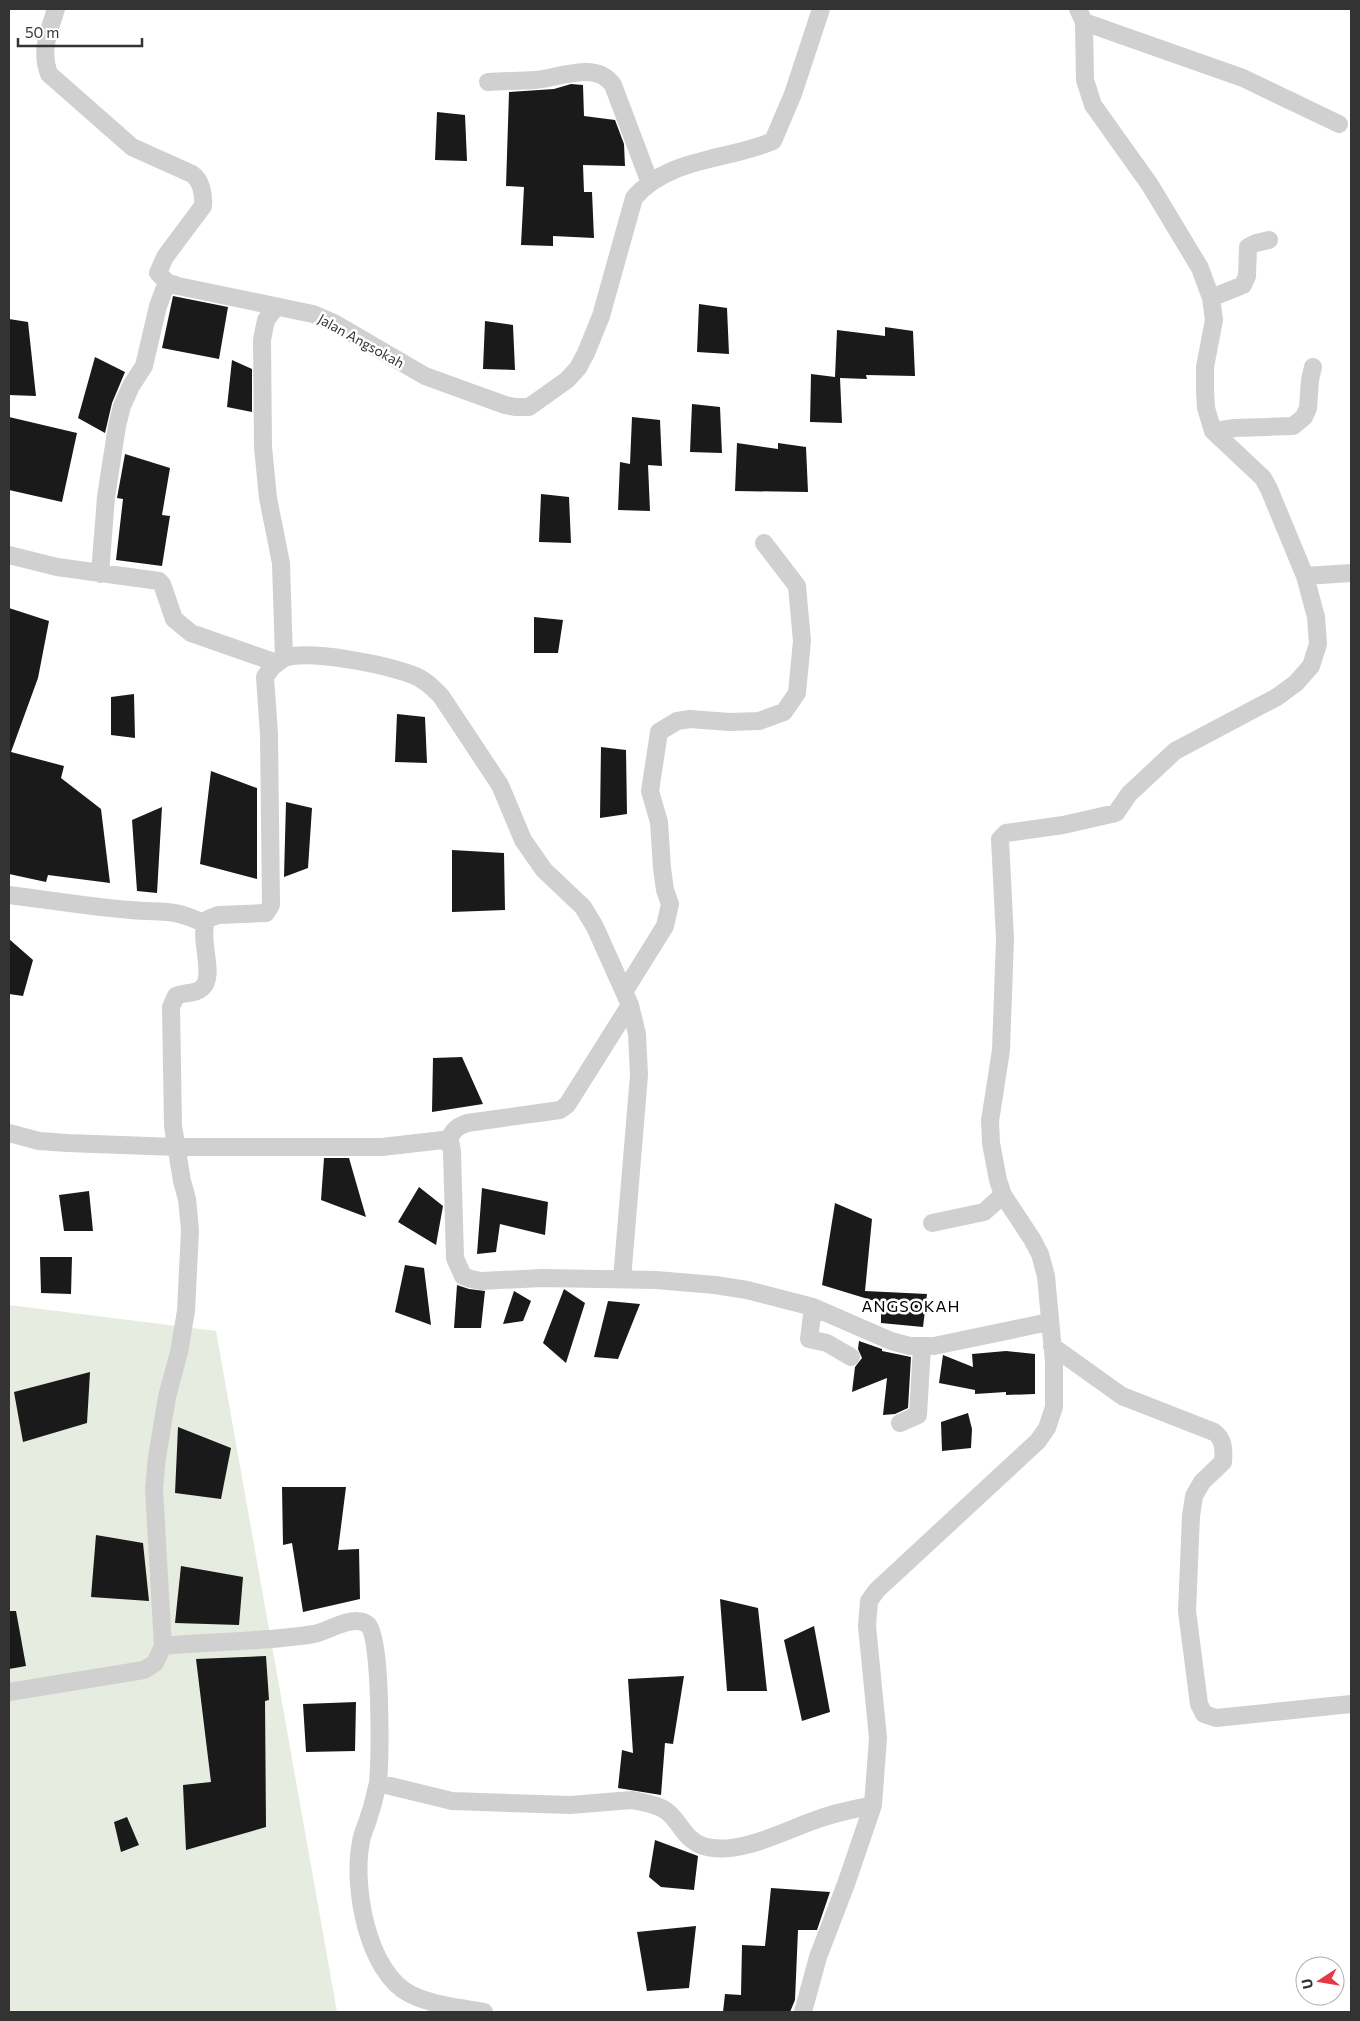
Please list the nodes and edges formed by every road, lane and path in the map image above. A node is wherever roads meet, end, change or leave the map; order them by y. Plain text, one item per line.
1 (56, 9) edge
2 (821, 9) edge
3 (1081, 15) edge
4 (488, 82) dead end
5 (1338, 124) dead end
6 (650, 183) junction
7 (1269, 240) dead end
8 (167, 282) junction
9 (1211, 298) junction
10 (276, 307) junction
11 (1314, 367) dead end
12 (1213, 431) junction
13 (764, 543) dead end
14 (9, 555) edge
15 (1351, 573) edge
16 (100, 574) junction
17 (1305, 576) junction
18 (281, 661) junction
19 (9, 895) edge
20 (205, 924) junction
21 (627, 998) junction
22 (9, 1133) edge
23 (448, 1142) junction
24 (176, 1147) junction
25 (1003, 1195) junction
26 (932, 1223) dead end
27 (622, 1279) junction
28 (813, 1307) junction
29 (1048, 1322) junction
30 (922, 1346) junction
31 (1052, 1346) junction
32 (851, 1357) dead end
33 (1042, 1376) dead end
34 (1054, 1407) junction
35 (900, 1423) dead end
36 (163, 1646) junction
37 (9, 1692) edge
38 (1351, 1704) edge
39 (378, 1783) junction
40 (873, 1805) junction
41 (484, 2012) edge
42 (802, 2012) edge

1 - 8 street
2 - 6 street, Jalan Angsokah
3 - 5 street
3 - 9 street
4 - 6 street
6 - 10 street, Jalan Angsokah
7 - 9 street
8 - 10 street, Jalan Angsokah
8 - 16 street
9 - 12 street
10 - 18 street
11 - 12 street
12 - 17 street
13 - 21 street
14 - 16 street
15 - 17 street
16 - 18 street
17 - 25 street
18 - 20 street
18 - 21 street
19 - 20 street
20 - 24 street
21 - 23 street
21 - 27 street
22 - 24 street
23 - 24 street
23 - 27 street
24 - 36 street
25 - 26 street
25 - 29 street
27 - 28 street
28 - 30 street
28 - 32 street
29 - 30 street
29 - 31 street
30 - 35 street
31 - 34 street
31 - 38 street
33 - 34 street
34 - 40 street
36 - 37 street
36 - 39 street
39 - 40 street
39 - 41 street
40 - 42 street

